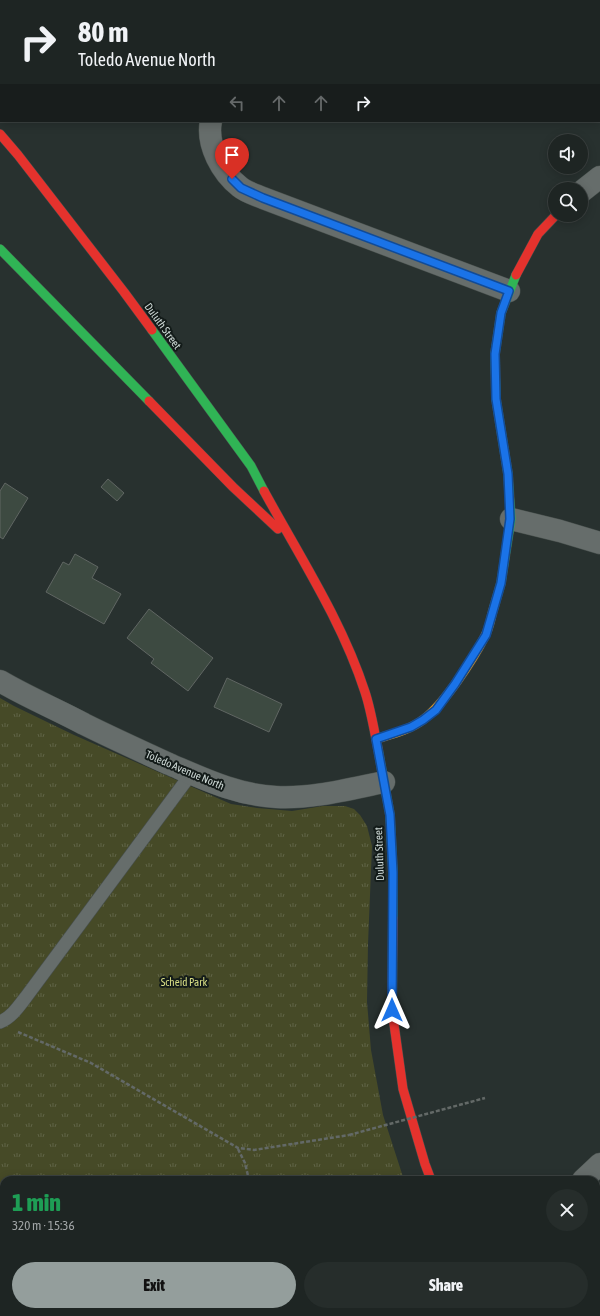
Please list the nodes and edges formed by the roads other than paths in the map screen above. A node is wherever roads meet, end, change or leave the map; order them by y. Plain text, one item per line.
1 (211, 122) edge
2 (0, 134) edge
3 (600, 177) edge
4 (588, 186) edge
5 (549, 222) edge
6 (0, 249) edge
7 (509, 291) junction
8 (510, 519) junction
9 (292, 542) junction
10 (600, 543) edge
11 (0, 681) edge
12 (376, 739) junction
13 (191, 774) junction
14 (384, 782) junction
15 (0, 1022) edge
16 (600, 1164) edge
17 (429, 1176) edge
18 (587, 1176) edge

1 - 7 street
2 - 9 street, Duluth Street
3 - 4 street
5 - 7 street
6 - 9 street, Duluth Street
7 - 8 street
8 - 10 street
8 - 12 street
9 - 12 street, Duluth Street
11 - 13 street, Toledo Avenue North
12 - 14 street, Duluth Street
13 - 14 street, Toledo Avenue North
13 - 15 lane
14 - 17 street, Duluth Street
16 - 18 street

